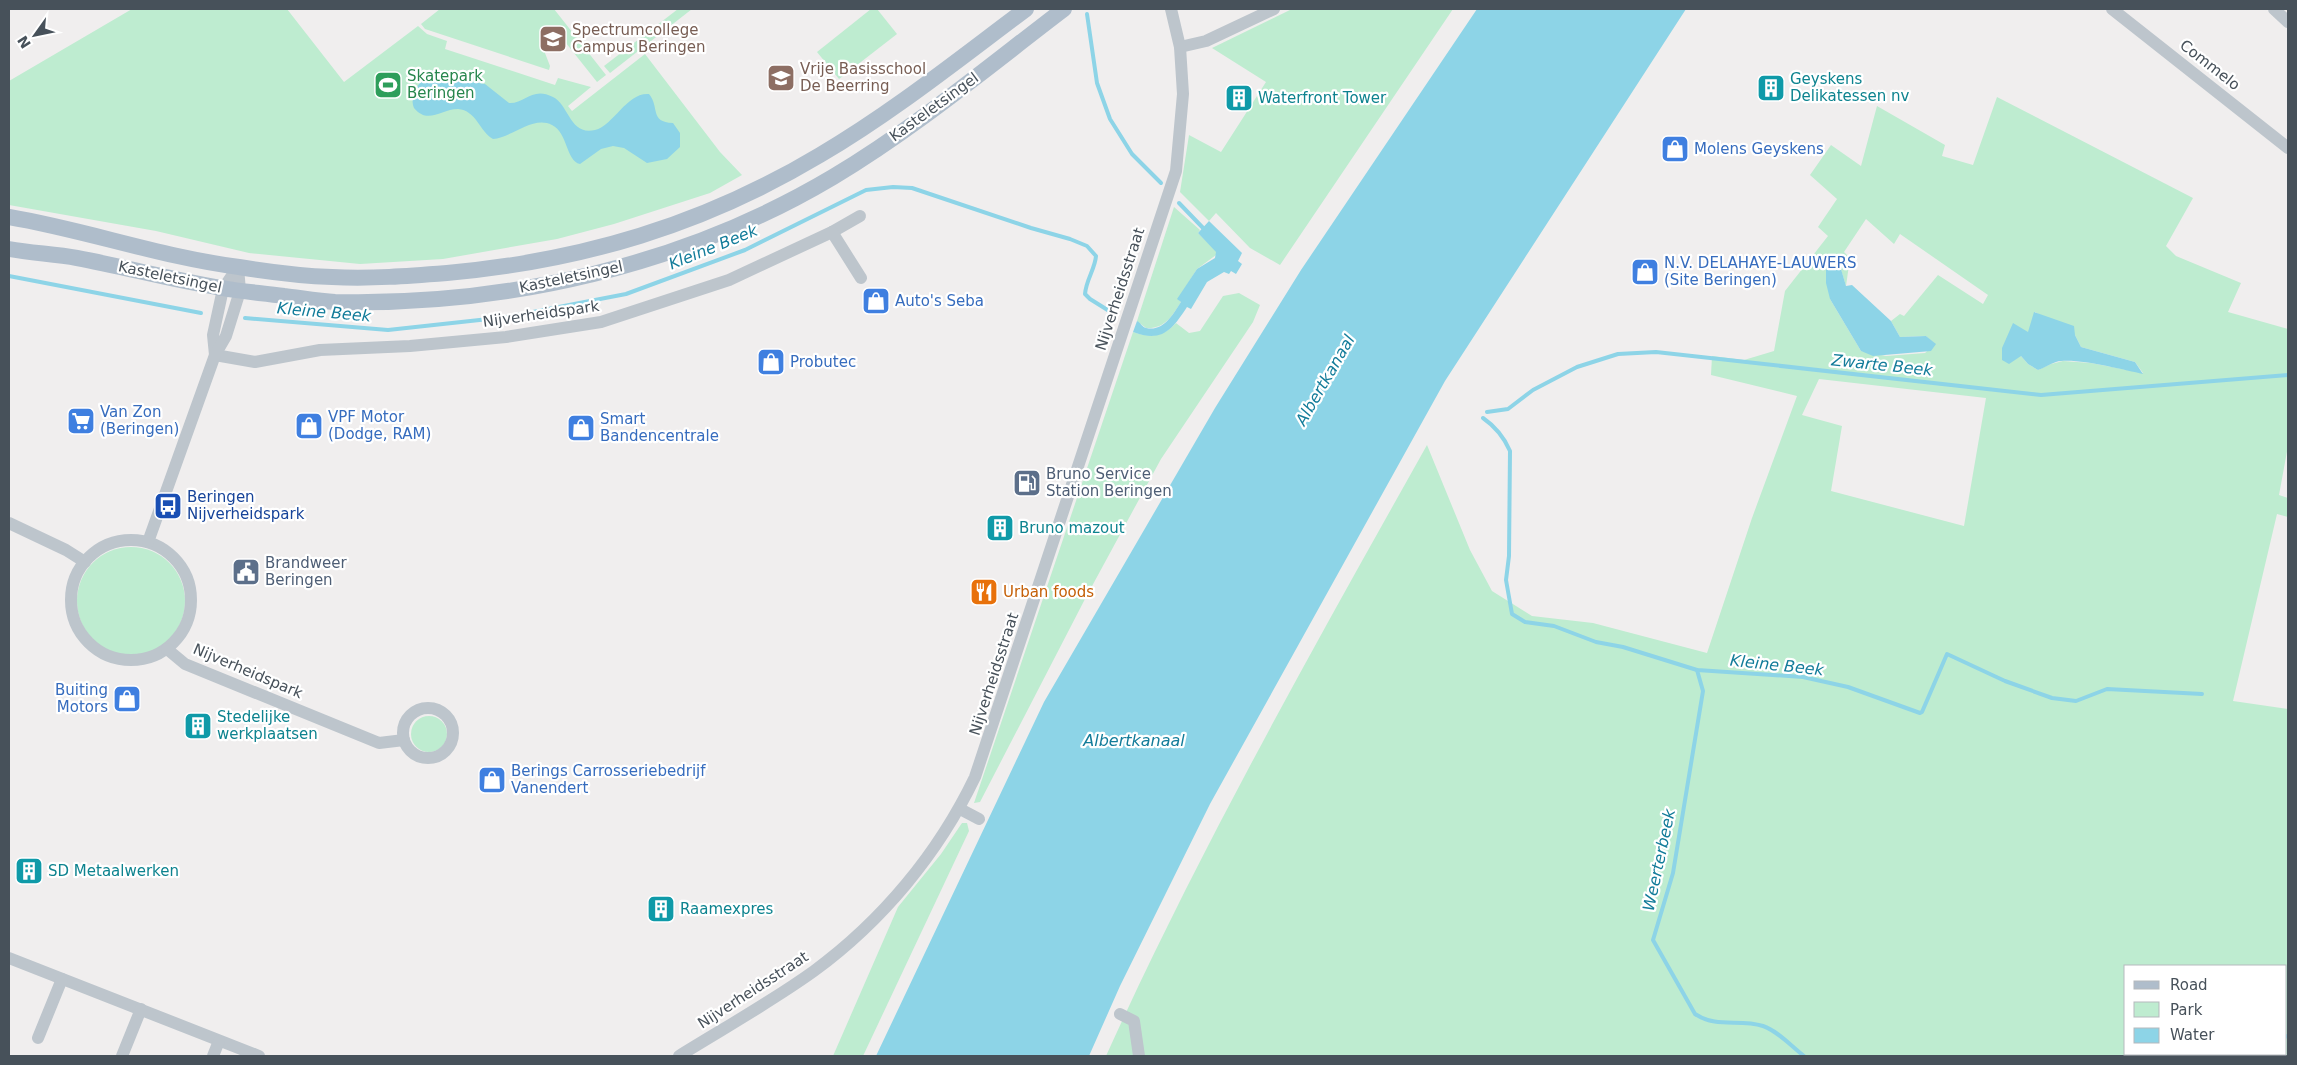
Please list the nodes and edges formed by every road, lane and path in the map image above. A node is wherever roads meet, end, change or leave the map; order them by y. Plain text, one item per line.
1 (1026, 9) edge
2 (1064, 9) edge
3 (1171, 9) edge
4 (1274, 9) edge
5 (2112, 9) edge
6 (2274, 9) edge
7 (2288, 22) edge
8 (1180, 47) junction
9 (2288, 148) edge
10 (860, 216) dead end
11 (9, 217) edge
12 (832, 232) junction
13 (9, 249) edge
14 (238, 267) junction
15 (861, 278) dead end
16 (223, 289) junction
17 (240, 291) junction
18 (215, 355) junction
19 (9, 524) edge
20 (148, 542) junction
21 (85, 562) junction
22 (167, 649) junction
23 (404, 740) junction
24 (960, 810) junction
25 (979, 819) dead end
26 (9, 958) edge
27 (62, 979) junction
28 (141, 1009) junction
29 (1120, 1014) dead end
30 (38, 1038) dead end
31 (219, 1040) junction
32 (122, 1056) edge
33 (213, 1056) edge
34 (259, 1056) edge
35 (679, 1056) edge
36 (1138, 1056) edge

1 - 14 main road, Kasteletsingel
2 - 17 main road, Kasteletsingel
3 - 8 street, Nijverheidsstraat
4 - 8 street
5 - 9 street, Commelo
6 - 7 street
8 - 24 street, Nijverheidsstraat
10 - 12 street, Nijverheidspark
11 - 14 main road, Kasteletsingel
12 - 15 street
12 - 18 street, Nijverheidspark
13 - 16 main road, Kasteletsingel
14 - 16 street
14 - 17 street
16 - 17 main road, Kasteletsingel
16 - 18 street
17 - 18 street
18 - 20 street
19 - 21 street
20 - 21 street, Nijverheidspark
20 - 22 street, Nijverheidspark
21 - 22 street, Nijverheidspark
22 - 23 street, Nijverheidspark
23 - 23 street
24 - 25 street
24 - 35 street, Nijverheidsstraat
26 - 27 street
27 - 28 street
27 - 30 street
28 - 31 street
28 - 32 street
29 - 36 street
31 - 33 street
31 - 34 street

